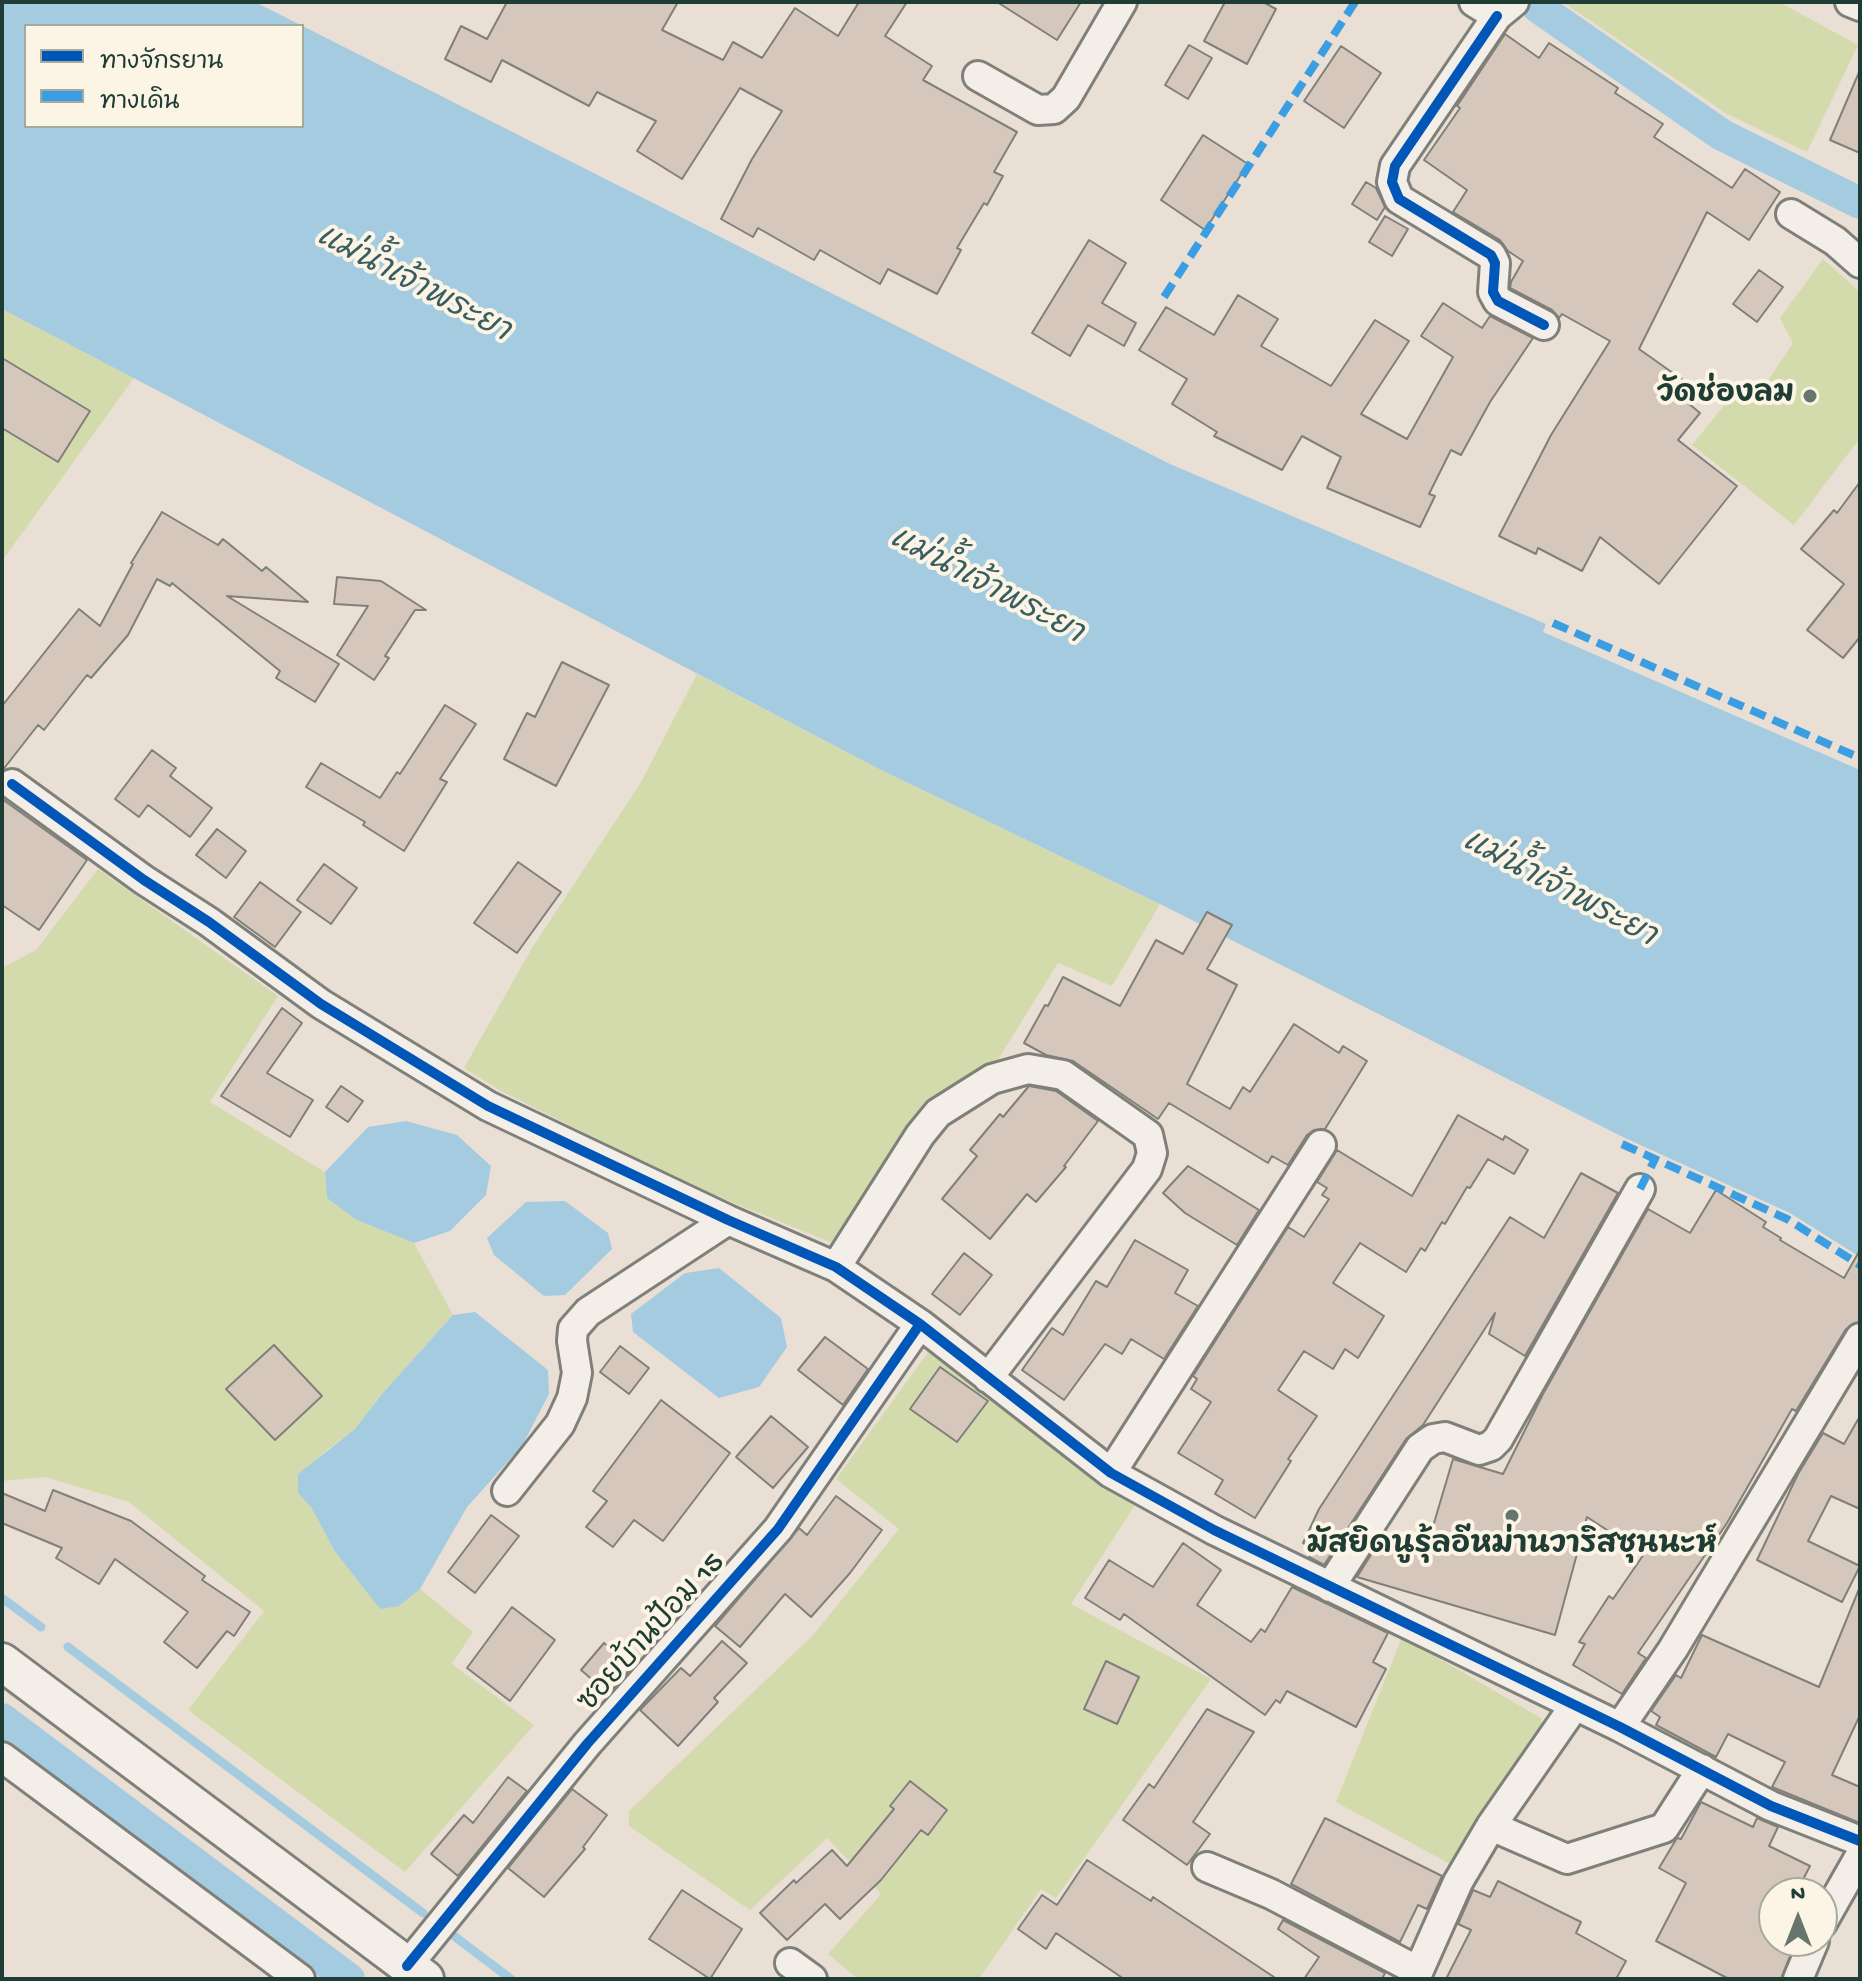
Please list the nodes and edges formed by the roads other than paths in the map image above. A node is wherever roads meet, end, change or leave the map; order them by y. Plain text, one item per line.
1 (1122, 2) edge
2 (1850, 2) edge
3 (1860, 6) edge
4 (1495, 7) edge
5 (978, 76) dead end
6 (1791, 214) dead end
7 (1860, 263) edge
8 (1544, 325) dead end
9 (12, 784) dead end
10 (1321, 1145) dead end
11 (1640, 1189) dead end
12 (728, 1220) junction
13 (836, 1267) junction
14 (920, 1324) junction
15 (1860, 1338) edge
16 (988, 1378) junction
17 (1111, 1473) junction
18 (507, 1491) dead end
19 (1330, 1587) junction
20 (2, 1662) edge
21 (1575, 1705) junction
22 (1620, 1727) junction
23 (2, 1757) edge
24 (1702, 1769) junction
25 (1491, 1826) junction
26 (1860, 1841) edge
27 (1860, 1856) edge
28 (1207, 1867) dead end
29 (1838, 1895) edge
30 (1807, 1957) edge
31 (416, 1972) edge
32 (1417, 1975) edge
33 (300, 1979) edge
34 (1798, 1979) edge

1 - 5 street
2 - 3 street
4 - 8 street
6 - 7 street
9 - 12 street
10 - 17 street
11 - 19 street
12 - 13 street
12 - 18 street
13 - 14 street
13 - 16 street
14 - 16 street
14 - 31 street, ซอยบ้านป้อม 15
15 - 22 street
16 - 17 street
17 - 19 street
19 - 21 street
20 - 31 main road
21 - 22 street
21 - 25 street
22 - 24 street
23 - 33 street
24 - 25 street
24 - 26 street
25 - 32 street
27 - 29 street
28 - 32 street
30 - 34 street

